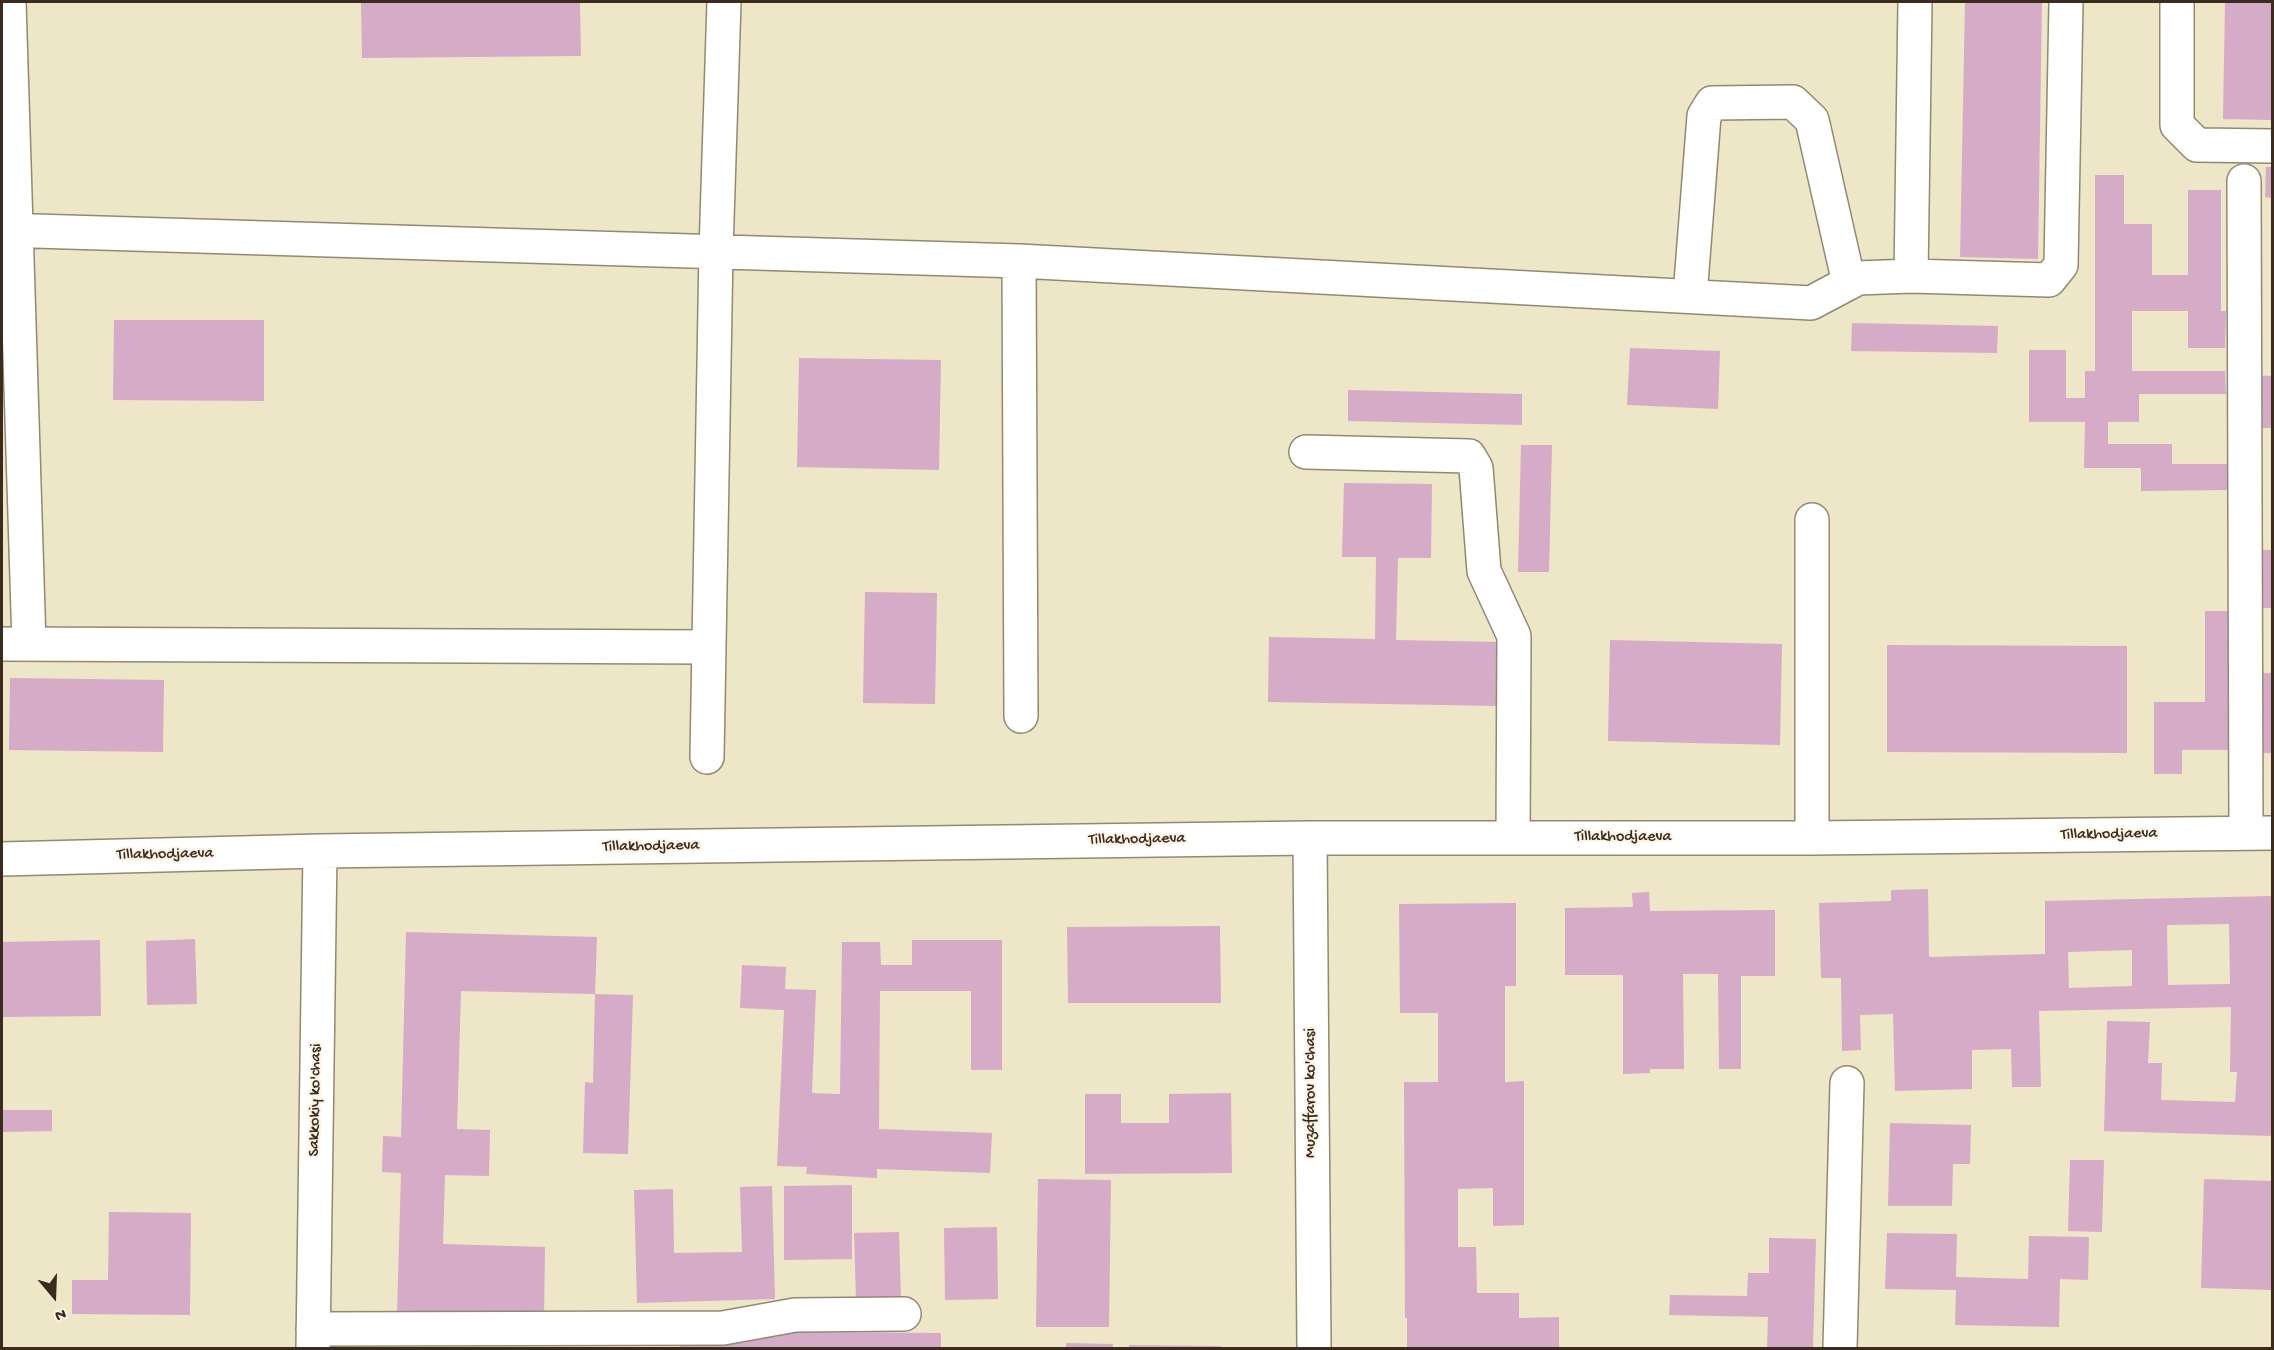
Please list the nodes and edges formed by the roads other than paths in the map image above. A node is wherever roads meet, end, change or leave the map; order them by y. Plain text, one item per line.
1 (9, 2) edge
2 (724, 2) edge
3 (1915, 2) edge
4 (2066, 2) edge
5 (2177, 2) edge
6 (2272, 146) edge
7 (2244, 181) dead end
8 (9, 230) edge
9 (716, 251) junction
10 (1019, 261) junction
11 (1911, 276) junction
12 (1849, 283) junction
13 (1690, 296) junction
14 (1306, 452) dead end
15 (1812, 520) dead end
16 (15, 644) edge
17 (709, 647) junction
18 (1021, 716) dead end
19 (707, 757) dead end
20 (2260, 833) edge
21 (1513, 837) junction
22 (1310, 838) junction
23 (1812, 838) junction
24 (320, 851) junction
25 (2, 859) edge
26 (1847, 1083) dead end
27 (904, 1314) dead end
28 (313, 1339) edge
29 (1314, 1348) edge
30 (1840, 1348) edge

1 - 8 street
2 - 9 street
3 - 11 street
4 - 11 street
5 - 6 street
7 - 20 street
8 - 9 street
8 - 16 street
9 - 10 street
9 - 17 street
10 - 13 street
10 - 18 street
11 - 12 street
12 - 13 street
12 - 13 street
14 - 21 street
15 - 23 street
16 - 17 street
17 - 19 street
20 - 23 street, Tillakhodjaeva
21 - 22 street, Tillakhodjaeva
21 - 23 street, Tillakhodjaeva
22 - 24 street, Tillakhodjaeva
22 - 29 street, Muzaffarov ko'chasi
24 - 25 street, Tillakhodjaeva
24 - 28 street, Sakkokiy ko'chasi
26 - 30 street
27 - 28 street

